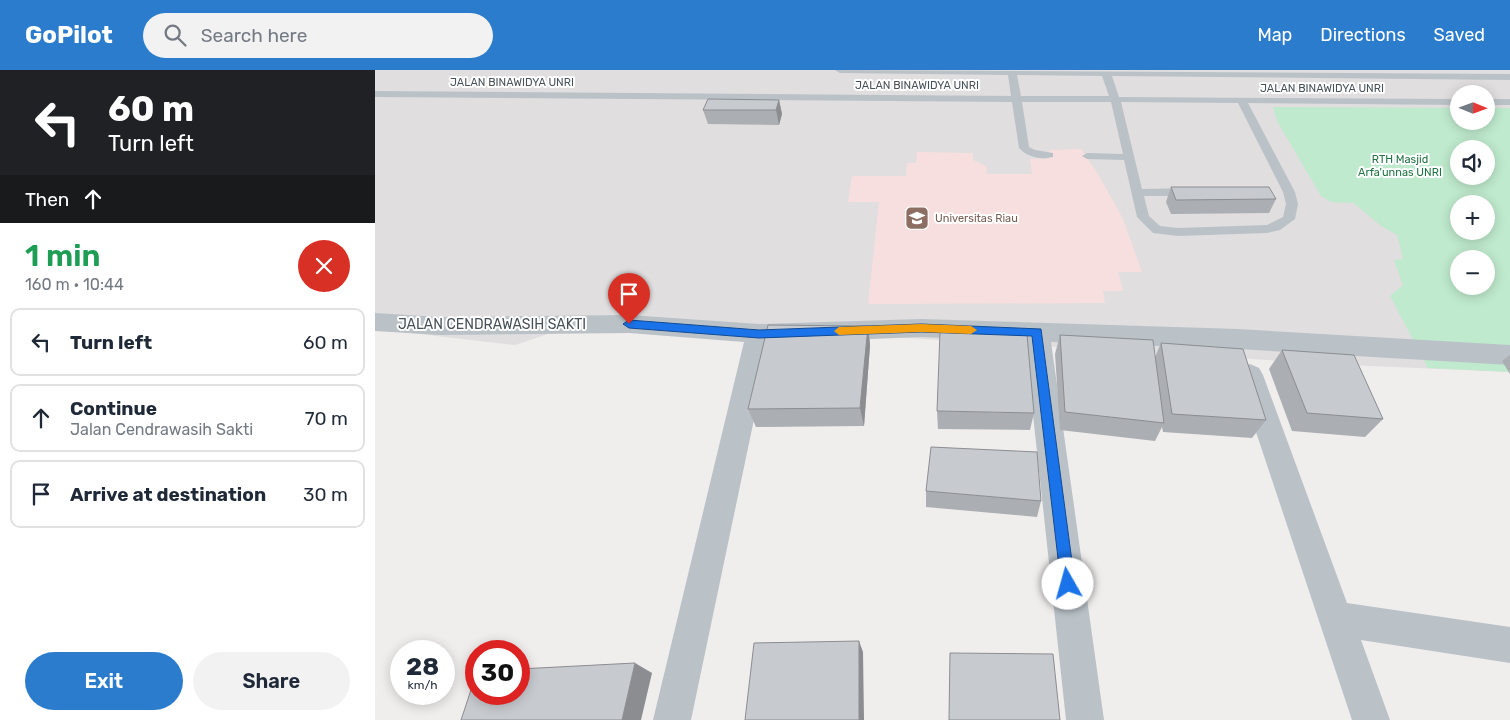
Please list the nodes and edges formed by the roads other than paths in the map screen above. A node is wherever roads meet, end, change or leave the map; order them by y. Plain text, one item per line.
1 (840, 70) edge
2 (1012, 71) junction
3 (1106, 73) junction
4 (1510, 76) edge
5 (375, 94) edge
6 (1016, 98) junction
7 (1115, 99) junction
8 (1241, 100) junction
9 (1450, 102) edge
10 (1495, 102) edge
11 (1510, 102) edge
12 (1049, 155) dead end
13 (1087, 156) dead end
14 (1128, 157) junction
15 (1138, 192) junction
16 (1204, 192) edge
17 (375, 322) edge
18 (1037, 332) junction
19 (759, 334) junction
20 (1238, 338) junction
21 (1510, 355) edge
22 (1336, 619) junction
23 (1510, 645) edge
24 (672, 720) edge
25 (1085, 720) edge
26 (1371, 720) edge

1 - 2 lane, JALAN BINAWIDYA UNRI
2 - 3 lane, JALAN BINAWIDYA UNRI
2 - 6 lane
3 - 4 lane, JALAN BINAWIDYA UNRI
3 - 7 lane
5 - 6 lane, JALAN BINAWIDYA UNRI
6 - 7 lane, JALAN BINAWIDYA UNRI
6 - 12 lane
7 - 8 lane, JALAN BINAWIDYA UNRI
7 - 14 lane
8 - 9 lane, JALAN BINAWIDYA UNRI
8 - 15 lane
10 - 11 lane
13 - 14 lane
14 - 15 lane
15 - 16 lane
17 - 19 street, JALAN CENDRAWASIH SAKTI
18 - 19 street, JALAN CENDRAWASIH SAKTI
18 - 20 street, JALAN CENDRAWASIH SAKTI
18 - 25 street
19 - 24 street
20 - 21 street, JALAN CENDRAWASIH SAKTI
20 - 22 street
22 - 23 street
22 - 26 street

